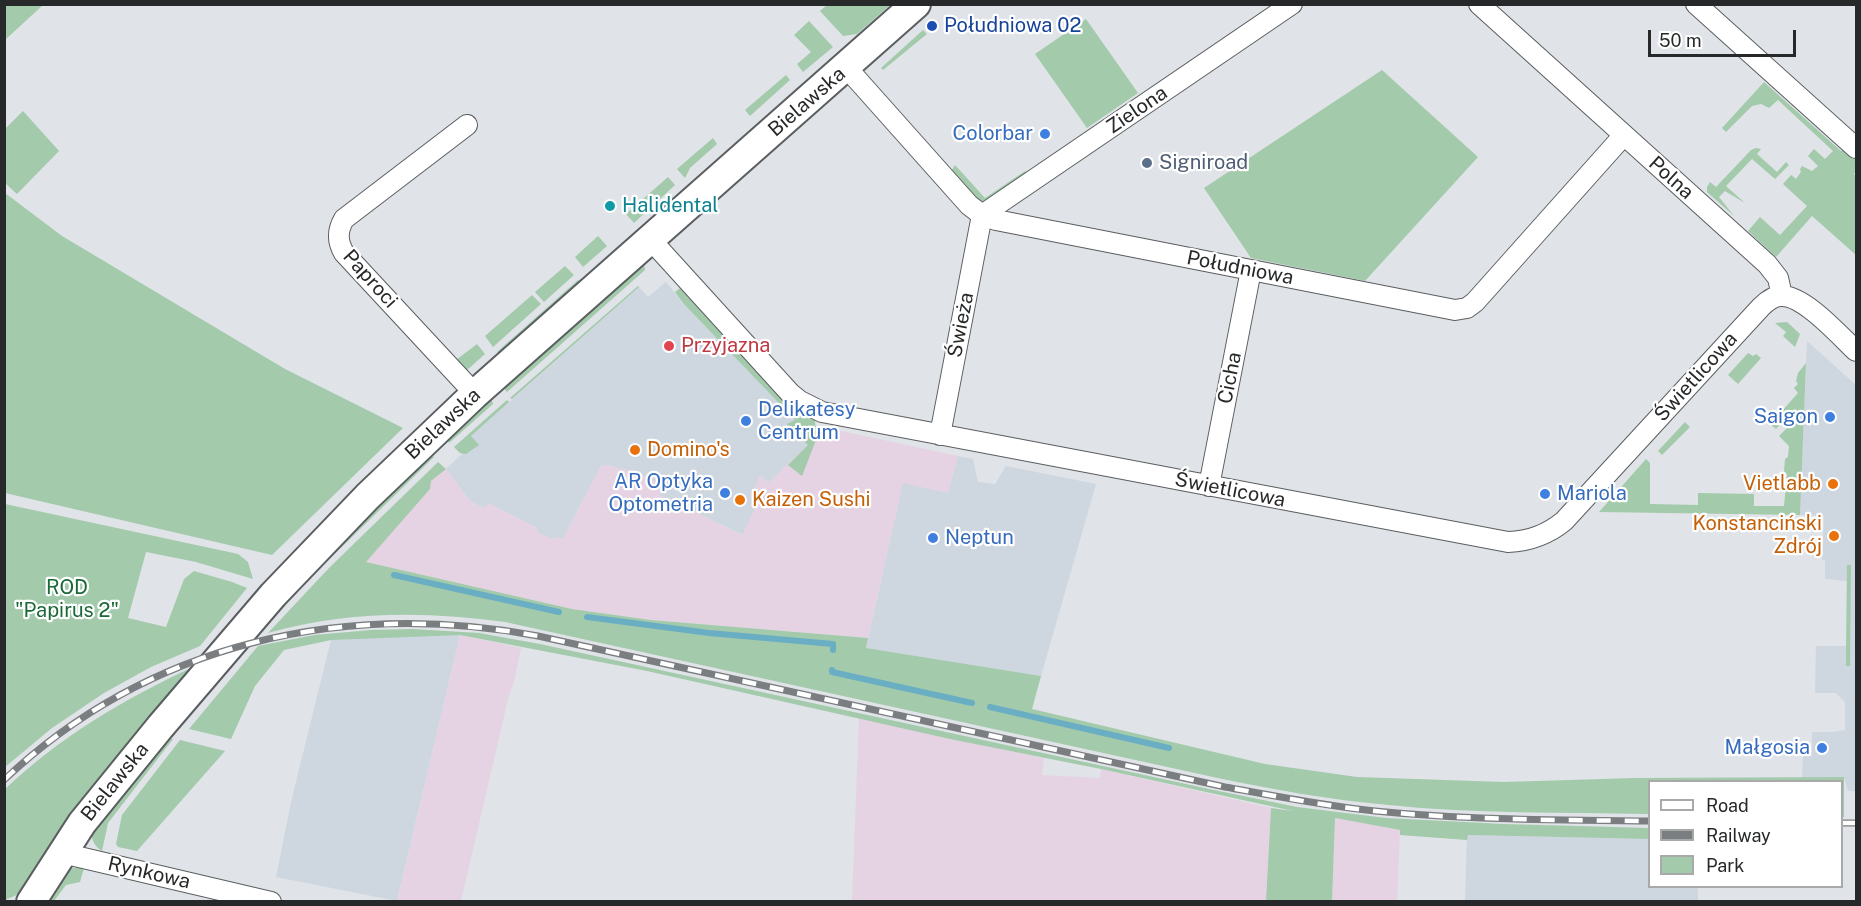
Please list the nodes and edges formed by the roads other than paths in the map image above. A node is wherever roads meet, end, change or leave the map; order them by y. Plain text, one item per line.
1 (916, 4) edge
2 (1292, 4) edge
3 (1479, 4) edge
4 (1696, 4) edge
5 (846, 67) junction
6 (467, 125) dead end
7 (1624, 135) junction
8 (1857, 148) edge
9 (982, 215) junction
10 (650, 239) junction
11 (1251, 270) junction
12 (1782, 296) junction
13 (1857, 351) edge
14 (475, 394) junction
15 (940, 435) junction
16 (1209, 486) junction
17 (62, 853) junction
18 (31, 902) edge
19 (271, 902) edge

1 - 5 street, Bielawska
2 - 9 street, Zielona
3 - 7 street, Polna
4 - 8 street
5 - 9 street, Południowa
5 - 10 street, Bielawska
6 - 14 street, Paproci
7 - 11 street, Południowa
7 - 12 street, Polna
9 - 11 street, Południowa
9 - 15 street, Świeża
10 - 14 street, Bielawska
10 - 15 street, Świetlicowa
11 - 16 street, Cicha
12 - 13 street
12 - 16 street, Świetlicowa
14 - 17 street, Bielawska
15 - 16 street, Świetlicowa
17 - 18 street, Bielawska
17 - 19 street, Rynkowa

